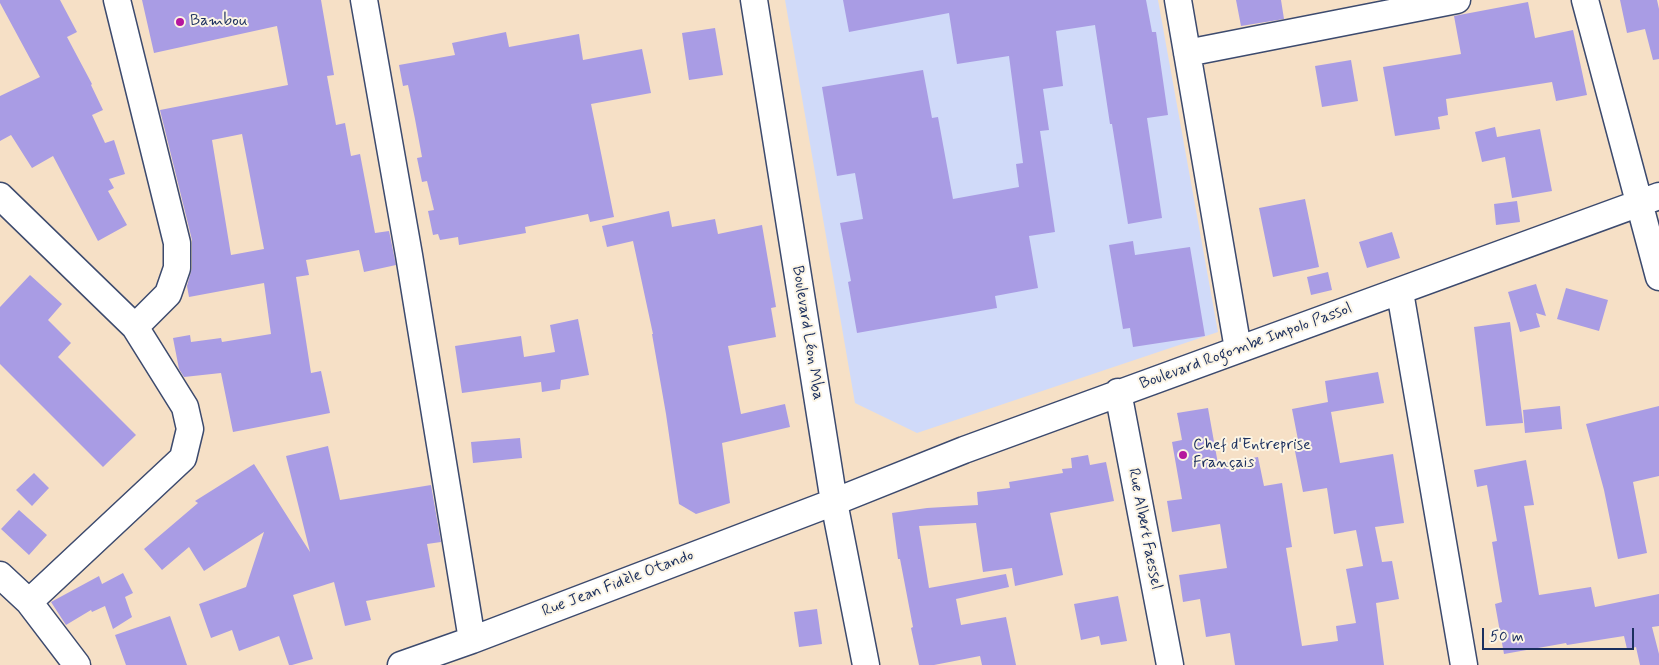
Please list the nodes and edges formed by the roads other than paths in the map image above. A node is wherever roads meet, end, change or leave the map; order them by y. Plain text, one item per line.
1 (117, 0) edge
2 (364, 0) edge
3 (754, 0) edge
4 (1178, 0) edge
5 (1457, 0) edge
6 (1585, 0) edge
7 (1187, 53) junction
8 (0, 196) edge
9 (1649, 199) edge
10 (1659, 277) edge
11 (1400, 292) junction
12 (135, 327) junction
13 (1238, 349) junction
14 (1118, 392) junction
15 (834, 502) junction
16 (0, 575) edge
17 (29, 602) junction
18 (472, 640) junction
19 (77, 665) edge
20 (401, 665) edge
21 (866, 665) edge
22 (1170, 665) edge
23 (1464, 665) edge

1 - 12 street
2 - 18 street
3 - 15 street, Boulevard Léon Mba
4 - 7 street
5 - 7 street
6 - 9 street
7 - 13 street
8 - 12 street
9 - 10 street
9 - 11 street, Boulevard Rogombe Impolo Passol
11 - 13 street, Boulevard Rogombe Impolo Passol
11 - 23 street
12 - 17 street
13 - 14 street, Boulevard Rogombe Impolo Passol
14 - 15 street, Boulevard Rogombe Impolo Passol
14 - 22 street, Rue Albert Faessel
15 - 18 street, Rue Jean Fidèle Otando
15 - 21 street, Boulevard Léon Mba
16 - 17 street
17 - 19 street
18 - 20 street, Rue Jean Fidèle Otando

